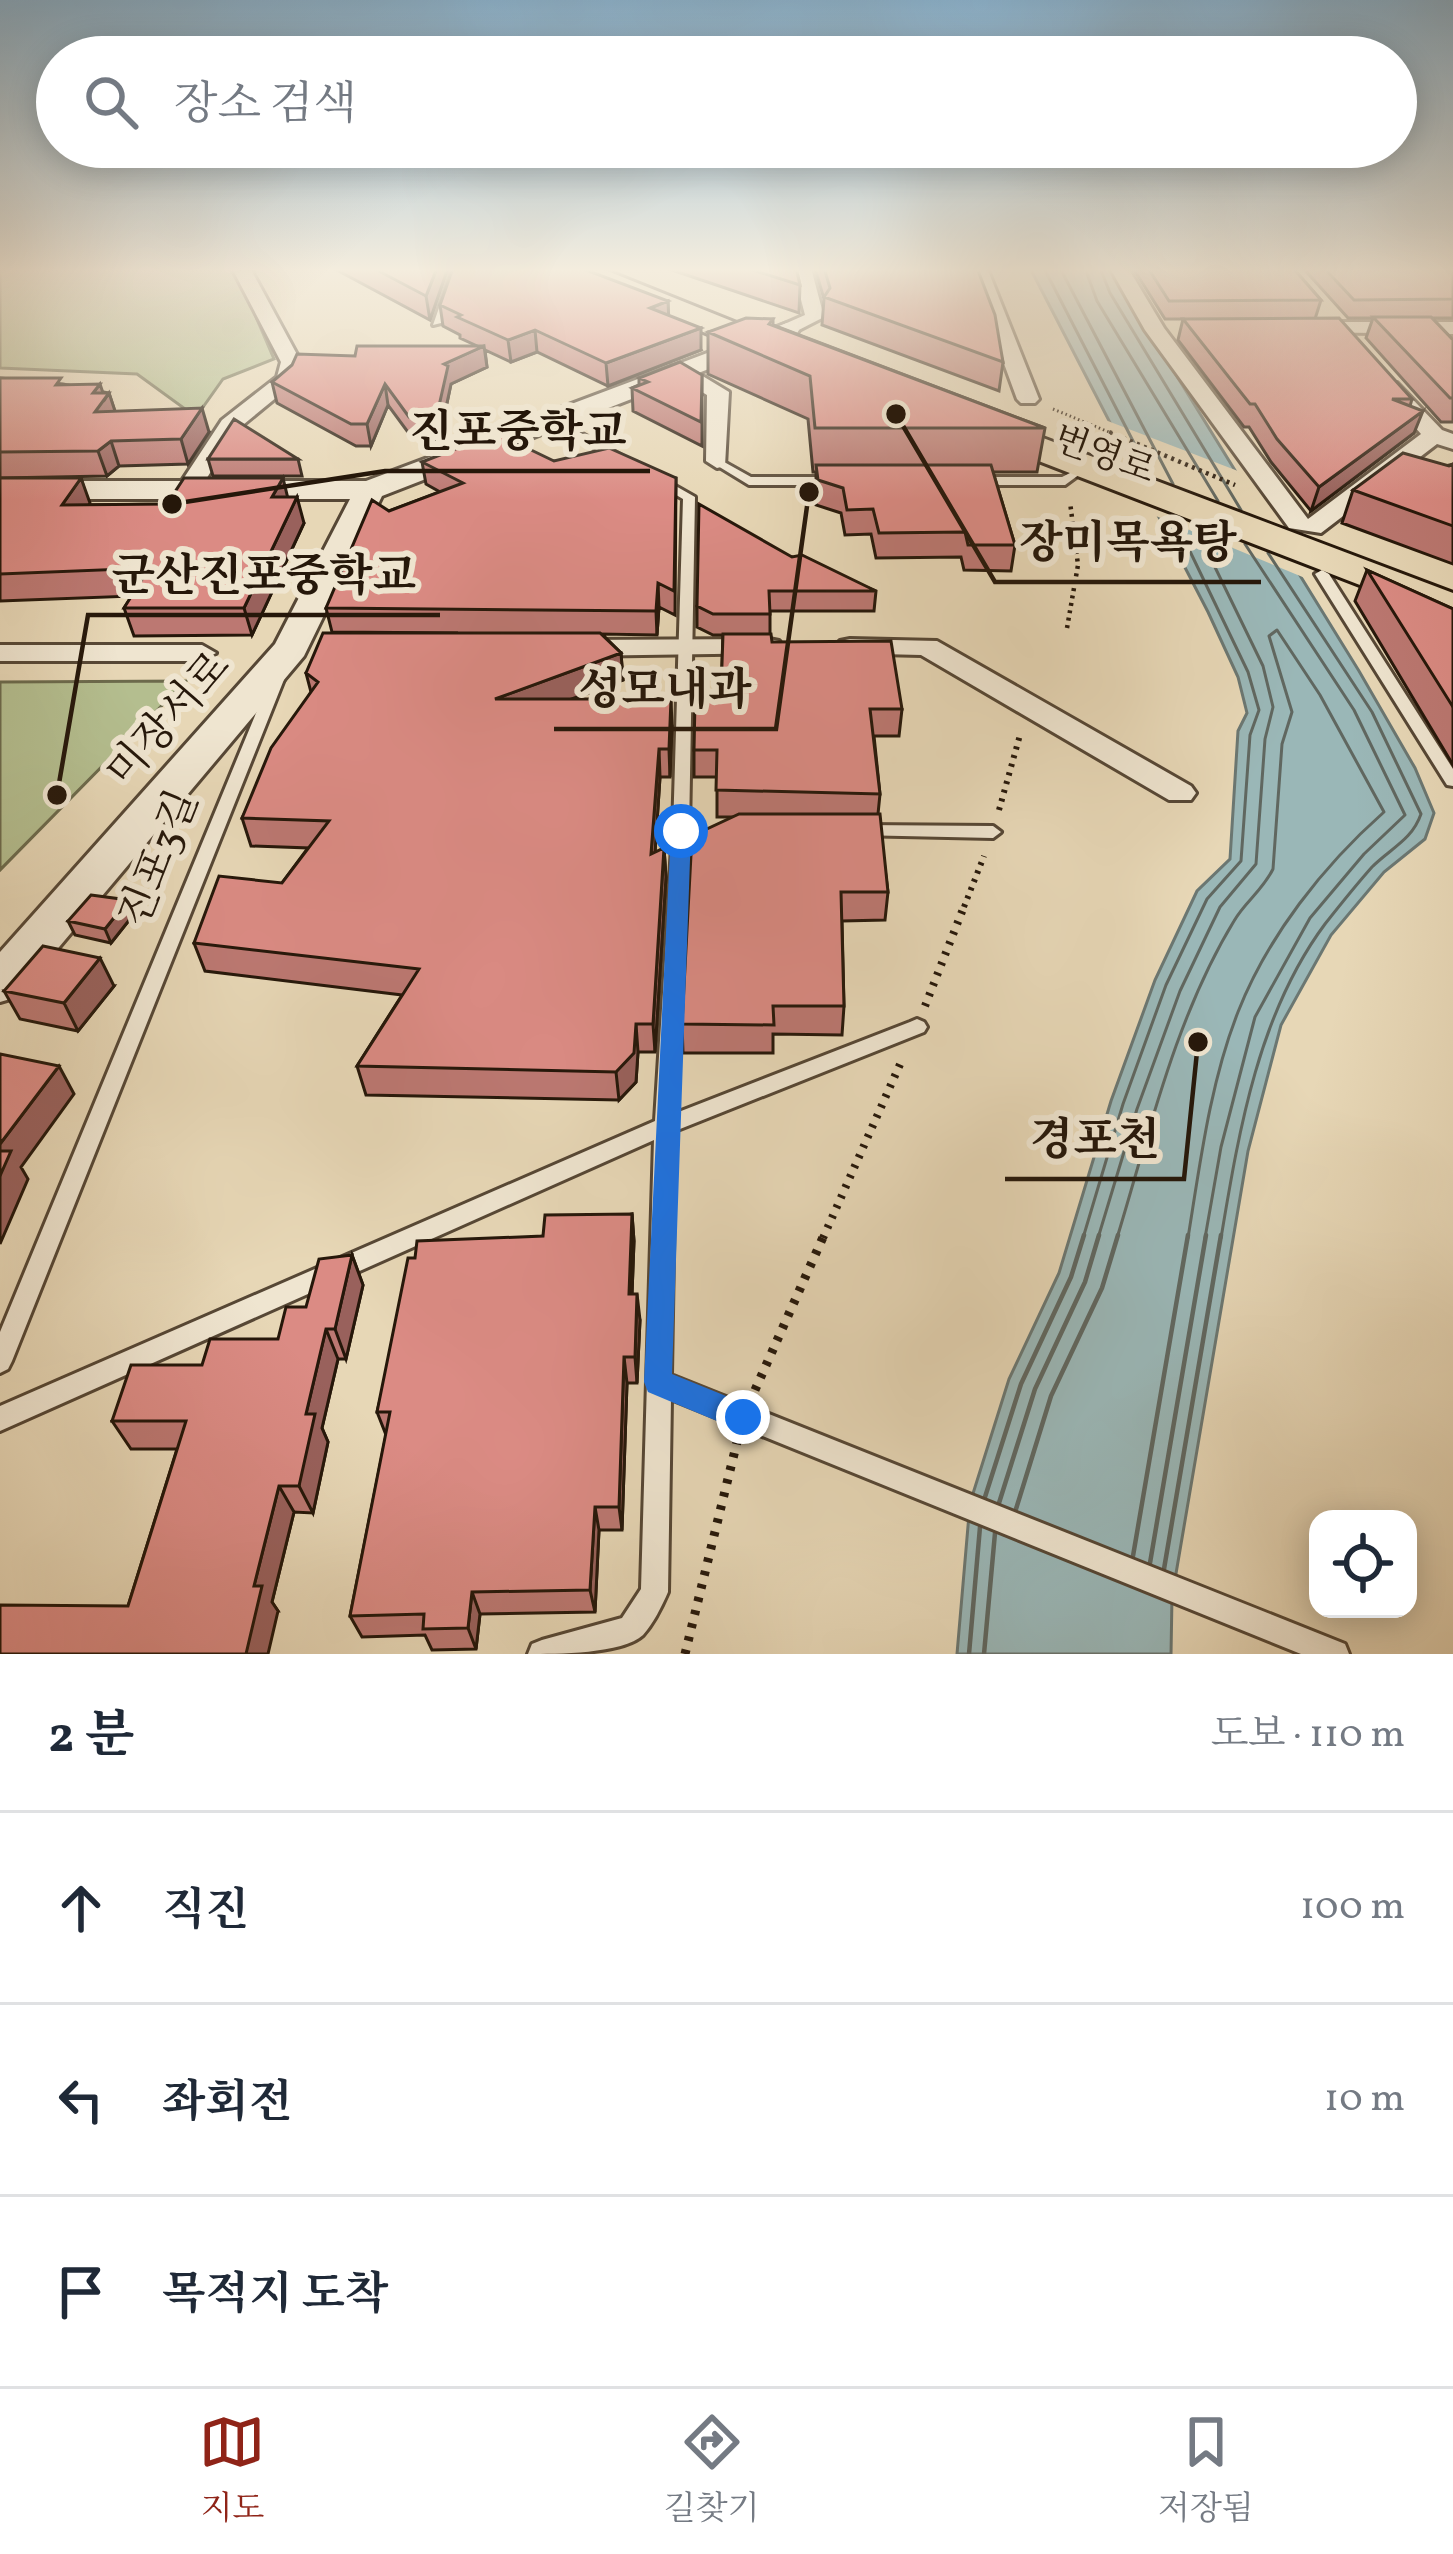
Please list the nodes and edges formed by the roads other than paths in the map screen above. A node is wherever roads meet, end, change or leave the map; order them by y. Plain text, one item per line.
1 (282, 345) edge
2 (748, 345) edge
3 (793, 345) edge
4 (1010, 345) edge
5 (1177, 345) edge
6 (824, 357) edge
7 (680, 370) junction
8 (1378, 374) edge
9 (953, 405) edge
10 (554, 421) junction
11 (1444, 438) edge
12 (1053, 447) junction
13 (717, 461) joint
14 (862, 481) edge
15 (952, 481) edge
16 (0, 490) edge
17 (188, 490) junction
18 (370, 490) junction
19 (1298, 532) junction
20 (1453, 583) edge
21 (1453, 608) edge
22 (683, 647) junction
23 (302, 648) junction
24 (544, 648) edge
25 (0, 653) edge
26 (202, 653) dead end
27 (1453, 782) edge
28 (1180, 793) dead end
29 (681, 831) junction
30 (703, 831) edge
31 (837, 831) edge
32 (993, 832) dead end
33 (0, 984) edge
34 (917, 1027) dead end
35 (665, 1126) junction
36 (0, 1361) edge
37 (658, 1382) junction
38 (0, 1419) edge
39 (542, 1654) edge
40 (1335, 1654) edge

1 - 17 street
2 - 7 street
3 - 6 main road
4 - 12 street
5 - 19 street
7 - 10 street
7 - 13 street
8 - 11 street
9 - 12 main road, 번영로
10 - 18 street
10 - 22 lane
11 - 19 street
12 - 15 lane
12 - 19 main road, 번영로
13 - 14 lane
16 - 17 street
17 - 18 street
18 - 23 street, 미장서로
19 - 20 main road, 번영로
19 - 21 main road, 번영로
19 - 27 lane
22 - 24 street
22 - 28 street
22 - 29 lane
23 - 33 street, 미장서로
23 - 36 lane, 진포3길
25 - 26 street
29 - 30 lane
29 - 35 lane
31 - 32 lane
34 - 35 lane
35 - 37 lane
35 - 38 lane
37 - 39 lane
37 - 40 lane

